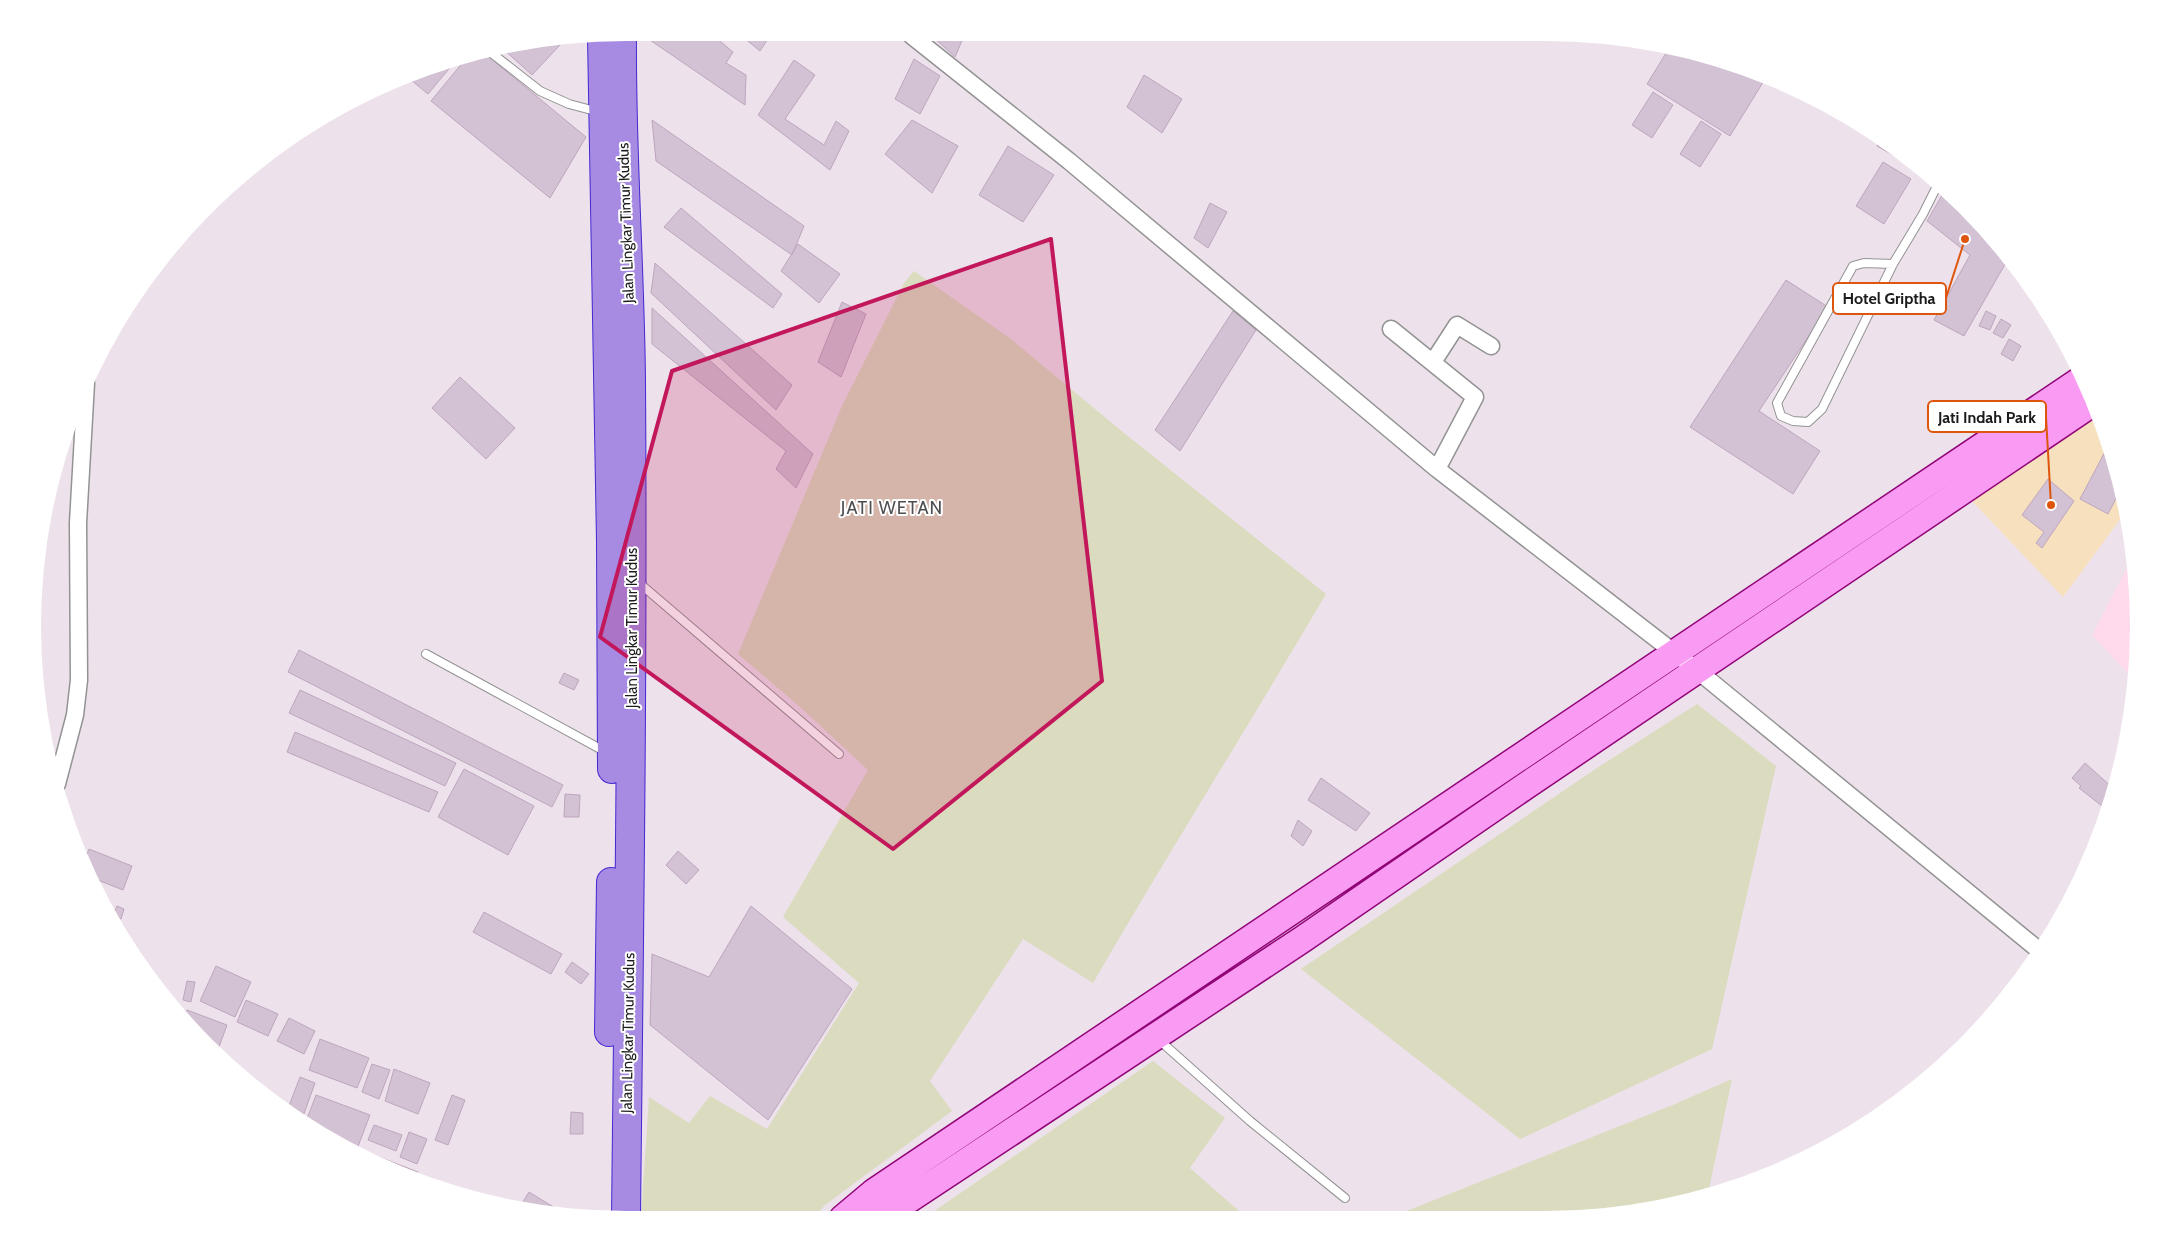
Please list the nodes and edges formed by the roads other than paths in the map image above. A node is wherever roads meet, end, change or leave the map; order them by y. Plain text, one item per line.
1 (622, 41) edge
2 (918, 41) edge
3 (602, 42) edge
4 (495, 56) edge
5 (603, 113) junction
6 (1935, 190) edge
7 (1893, 264) junction
8 (1391, 329) dead end
9 (1491, 346) dead end
10 (1433, 362) junction
11 (2076, 382) edge
12 (85, 405) edge
13 (2087, 407) edge
14 (1438, 469) junction
15 (632, 577) junction
16 (426, 654) dead end
17 (1676, 654) junction
18 (1698, 671) junction
19 (839, 754) dead end
20 (612, 755) junction
21 (60, 773) edge
22 (2034, 946) edge
23 (1155, 1036) junction
24 (1345, 1198) dead end
25 (609, 1210) edge
26 (626, 1211) edge
27 (851, 1211) edge
28 (892, 1211) edge

1 - 15 highway, Jalan Lingkar Timur Kudus
2 - 14 street
3 - 5 highway, Jalan Lingkar Timur Kudus
4 - 5 lane
5 - 20 highway, Jalan Lingkar Timur Kudus
6 - 7 lane
7 - 7 lane
8 - 10 street
9 - 10 street
10 - 14 street
11 - 17 main road
12 - 21 street
13 - 18 main road
14 - 17 street
15 - 19 lane
15 - 26 highway, Jalan Lingkar Timur Kudus
16 - 20 lane
17 - 18 street
17 - 27 main road
18 - 22 street
18 - 23 main road
20 - 25 highway, Jalan Lingkar Timur Kudus
23 - 24 lane
23 - 28 main road

